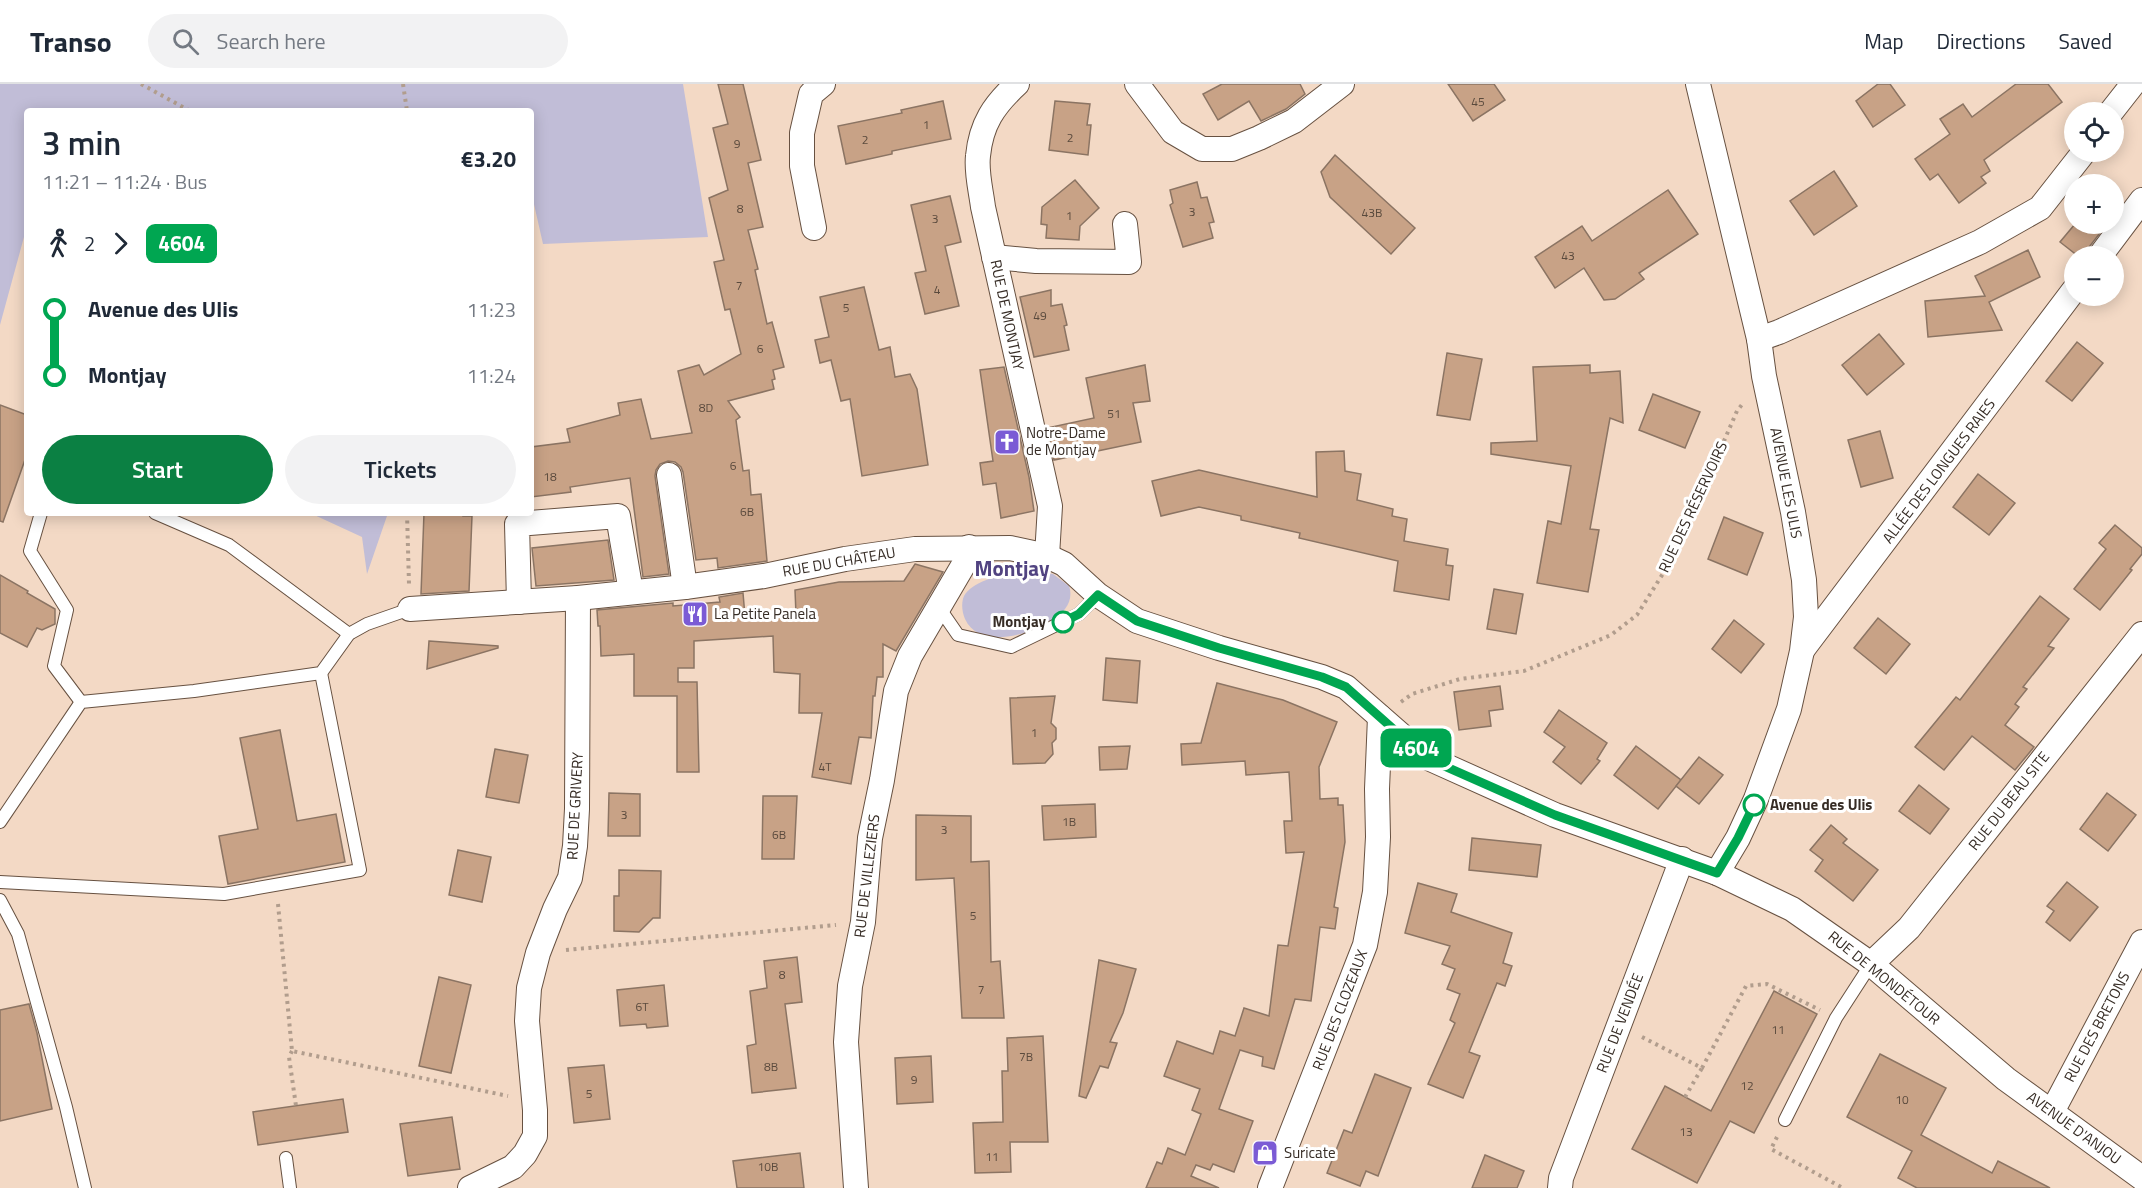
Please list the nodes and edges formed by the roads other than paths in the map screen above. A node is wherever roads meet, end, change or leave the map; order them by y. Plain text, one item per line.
1 (823, 84) edge
2 (1017, 84) edge
3 (1137, 84) edge
4 (1342, 84) edge
5 (1698, 84) edge
6 (2133, 84) edge
7 (994, 92) edge
8 (2119, 102) edge
9 (2076, 162) edge
10 (2142, 200) edge
11 (1125, 224) dead end
12 (814, 228) dead end
13 (2108, 246) edge
14 (994, 257) junction
15 (2064, 303) edge
16 (1759, 339) junction
17 (669, 475) dead end
18 (40, 516) edge
19 (162, 516) edge
20 (969, 547) junction
21 (1047, 556) junction
22 (685, 587) junction
23 (631, 592) junction
24 (1098, 595) junction
25 (578, 598) junction
26 (519, 602) junction
27 (938, 606) junction
28 (410, 609) joint
29 (349, 634) junction
30 (2142, 634) edge
31 (1802, 651) junction
32 (321, 673) junction
33 (81, 702) junction
34 (1380, 717) junction
35 (0, 822) edge
36 (1682, 859) junction
37 (1717, 873) junction
38 (0, 882) edge
39 (0, 900) edge
40 (2142, 942) edge
41 (1871, 964) junction
42 (2006, 1079) joint
43 (2052, 1112) junction
44 (1785, 1120) road end
45 (286, 1158) dead end
46 (2142, 1178) edge
47 (85, 1188) edge
48 (290, 1188) edge
49 (470, 1188) edge
50 (856, 1188) edge
51 (1270, 1188) edge
52 (1560, 1188) edge

1 - 12 street
2 - 7 street, RUE DE MONTJAY
3 - 4 street
5 - 16 street, AVENUE LES ULIS
6 - 8 street
7 - 14 street, RUE DE MONTJAY
9 - 16 street
10 - 13 street
11 - 14 street
14 - 21 street, RUE DE MONTJAY
15 - 31 street, ALLÉE DES LONGUES RAIES
16 - 31 street, AVENUE LES ULIS
17 - 22 street
18 - 33 lane
19 - 29 lane
20 - 21 street, RUE DU CHÂTEAU
20 - 22 street, RUE DU CHÂTEAU
20 - 27 street, RUE DE VILLEZIERS
21 - 24 street, RUE DE MONDÉTOUR
22 - 23 street, RUE DU CHÂTEAU
23 - 25 street, RUE DU CHÂTEAU
23 - 26 street
24 - 27 lane
24 - 34 street, RUE DE MONDÉTOUR
25 - 26 street, RUE DU CHÂTEAU
25 - 49 street, RUE DE GRIVERY
26 - 28 street, RUE DU CHÂTEAU
27 - 50 street, RUE DE VILLEZIERS
28 - 29 lane
29 - 32 lane
30 - 41 street, RUE DU BEAU SITE
31 - 37 street, AVENUE LES ULIS
32 - 33 lane
32 - 38 lane
33 - 35 lane
34 - 36 street, RUE DE MONDÉTOUR
34 - 51 street, RUE DES CLOZEAUX
36 - 37 street, RUE DE MONDÉTOUR
36 - 52 street, RUE DE VENDÉE
37 - 41 street, RUE DE MONDÉTOUR
39 - 47 lane
40 - 43 street, RUE DES BRETONS
41 - 42 street, RUE DE MONDÉTOUR
41 - 44 lane
42 - 43 street, AVENUE D'ANJOU
43 - 46 street, AVENUE D'ANJOU
45 - 48 lane

